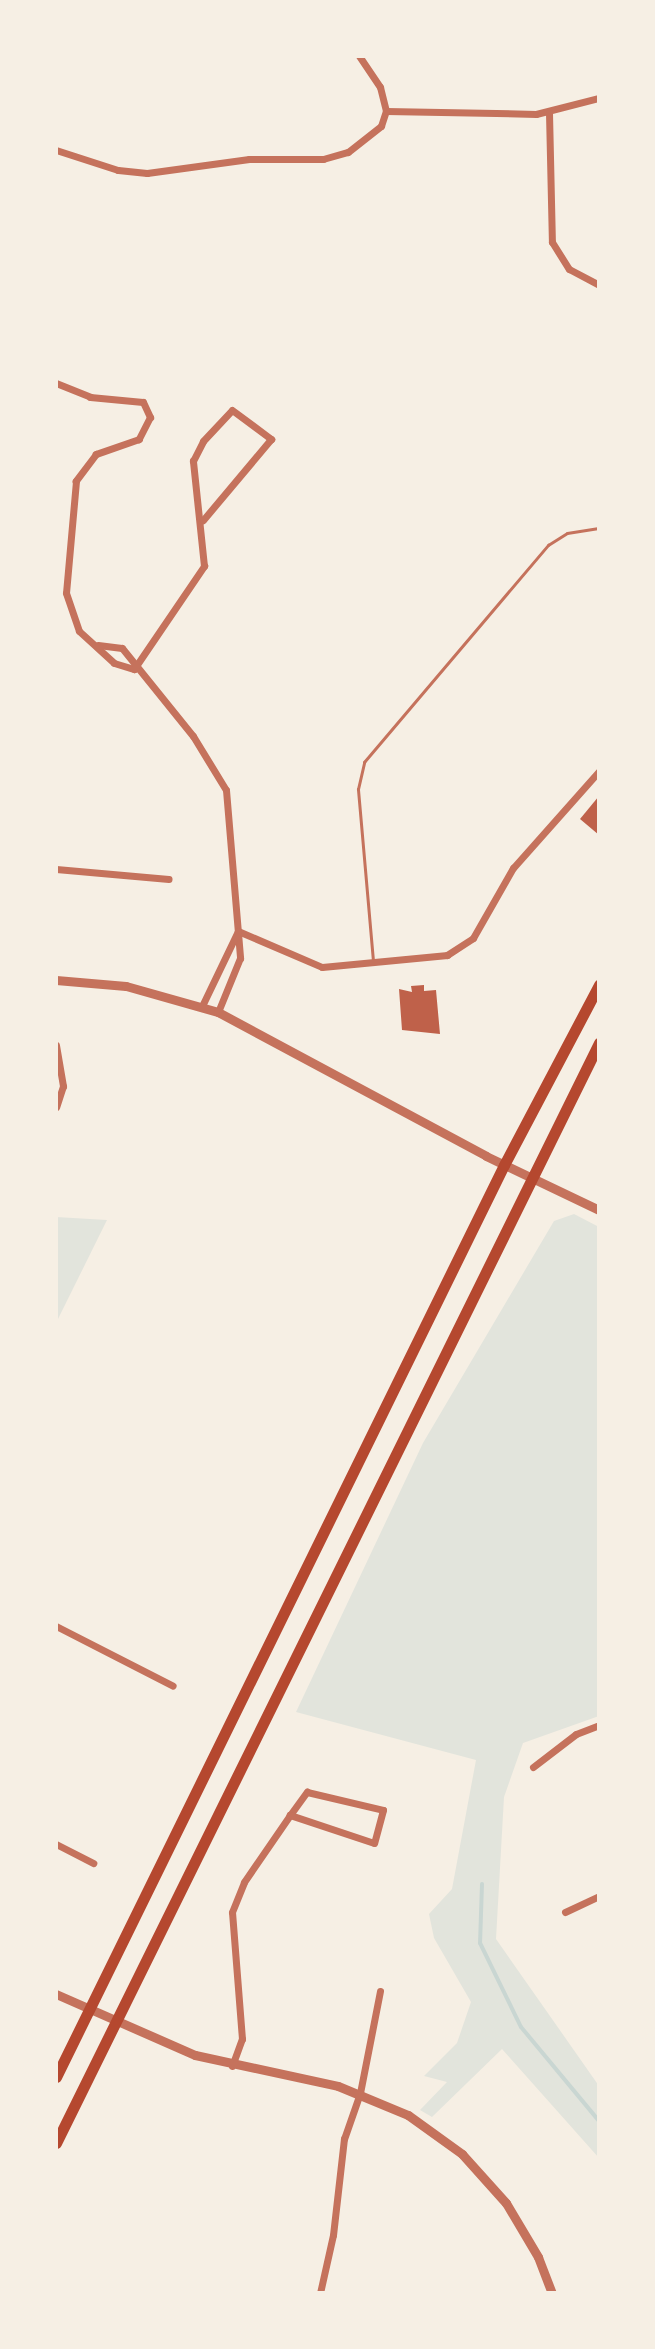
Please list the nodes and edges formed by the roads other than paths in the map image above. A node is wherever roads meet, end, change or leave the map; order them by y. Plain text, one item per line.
1 (359, 56) edge
2 (599, 98) edge
3 (386, 111) junction
4 (549, 113) junction
5 (56, 150) edge
6 (599, 285) edge
7 (56, 383) edge
8 (203, 520) junction
9 (599, 528) edge
10 (98, 645) junction
11 (134, 669) junction
12 (599, 771) edge
13 (56, 869) edge
14 (169, 879) dead end
15 (238, 931) junction
16 (373, 965) junction
17 (56, 980) edge
18 (599, 985) edge
19 (202, 1006) junction
20 (218, 1012) junction
21 (599, 1043) edge
22 (56, 1045) edge
23 (56, 1107) edge
24 (504, 1165) junction
25 (531, 1176) junction
26 (599, 1210) edge
27 (56, 1626) edge
28 (173, 1686) dead end
29 (599, 1725) edge
30 (533, 1767) dead end
31 (290, 1815) junction
32 (56, 1844) edge
33 (93, 1863) dead end
34 (599, 1896) edge
35 (565, 1912) dead end
36 (380, 1991) dead end
37 (56, 1994) edge
38 (89, 2009) junction
39 (115, 2020) junction
40 (232, 2066) junction
41 (56, 2077) edge
42 (360, 2093) junction
43 (56, 2143) edge
44 (320, 2293) edge
45 (552, 2293) edge

1 - 3 street
2 - 4 street
3 - 4 street
3 - 5 street
4 - 6 street
7 - 10 street
8 - 8 street
8 - 11 street
9 - 16 lane
10 - 11 street
10 - 11 street
11 - 15 street
12 - 16 street
13 - 14 street
15 - 16 street
15 - 19 street
15 - 20 street
17 - 19 street
18 - 24 main road
19 - 20 street
20 - 24 street
21 - 25 main road
22 - 23 street
24 - 25 street
24 - 38 main road
25 - 26 street
25 - 39 main road
27 - 28 street
29 - 30 street
31 - 31 street
31 - 40 street
32 - 33 street
34 - 35 street
36 - 42 street
37 - 38 street
38 - 39 street
38 - 41 main road
39 - 40 street
39 - 43 main road
40 - 42 street
42 - 44 street
42 - 45 street

